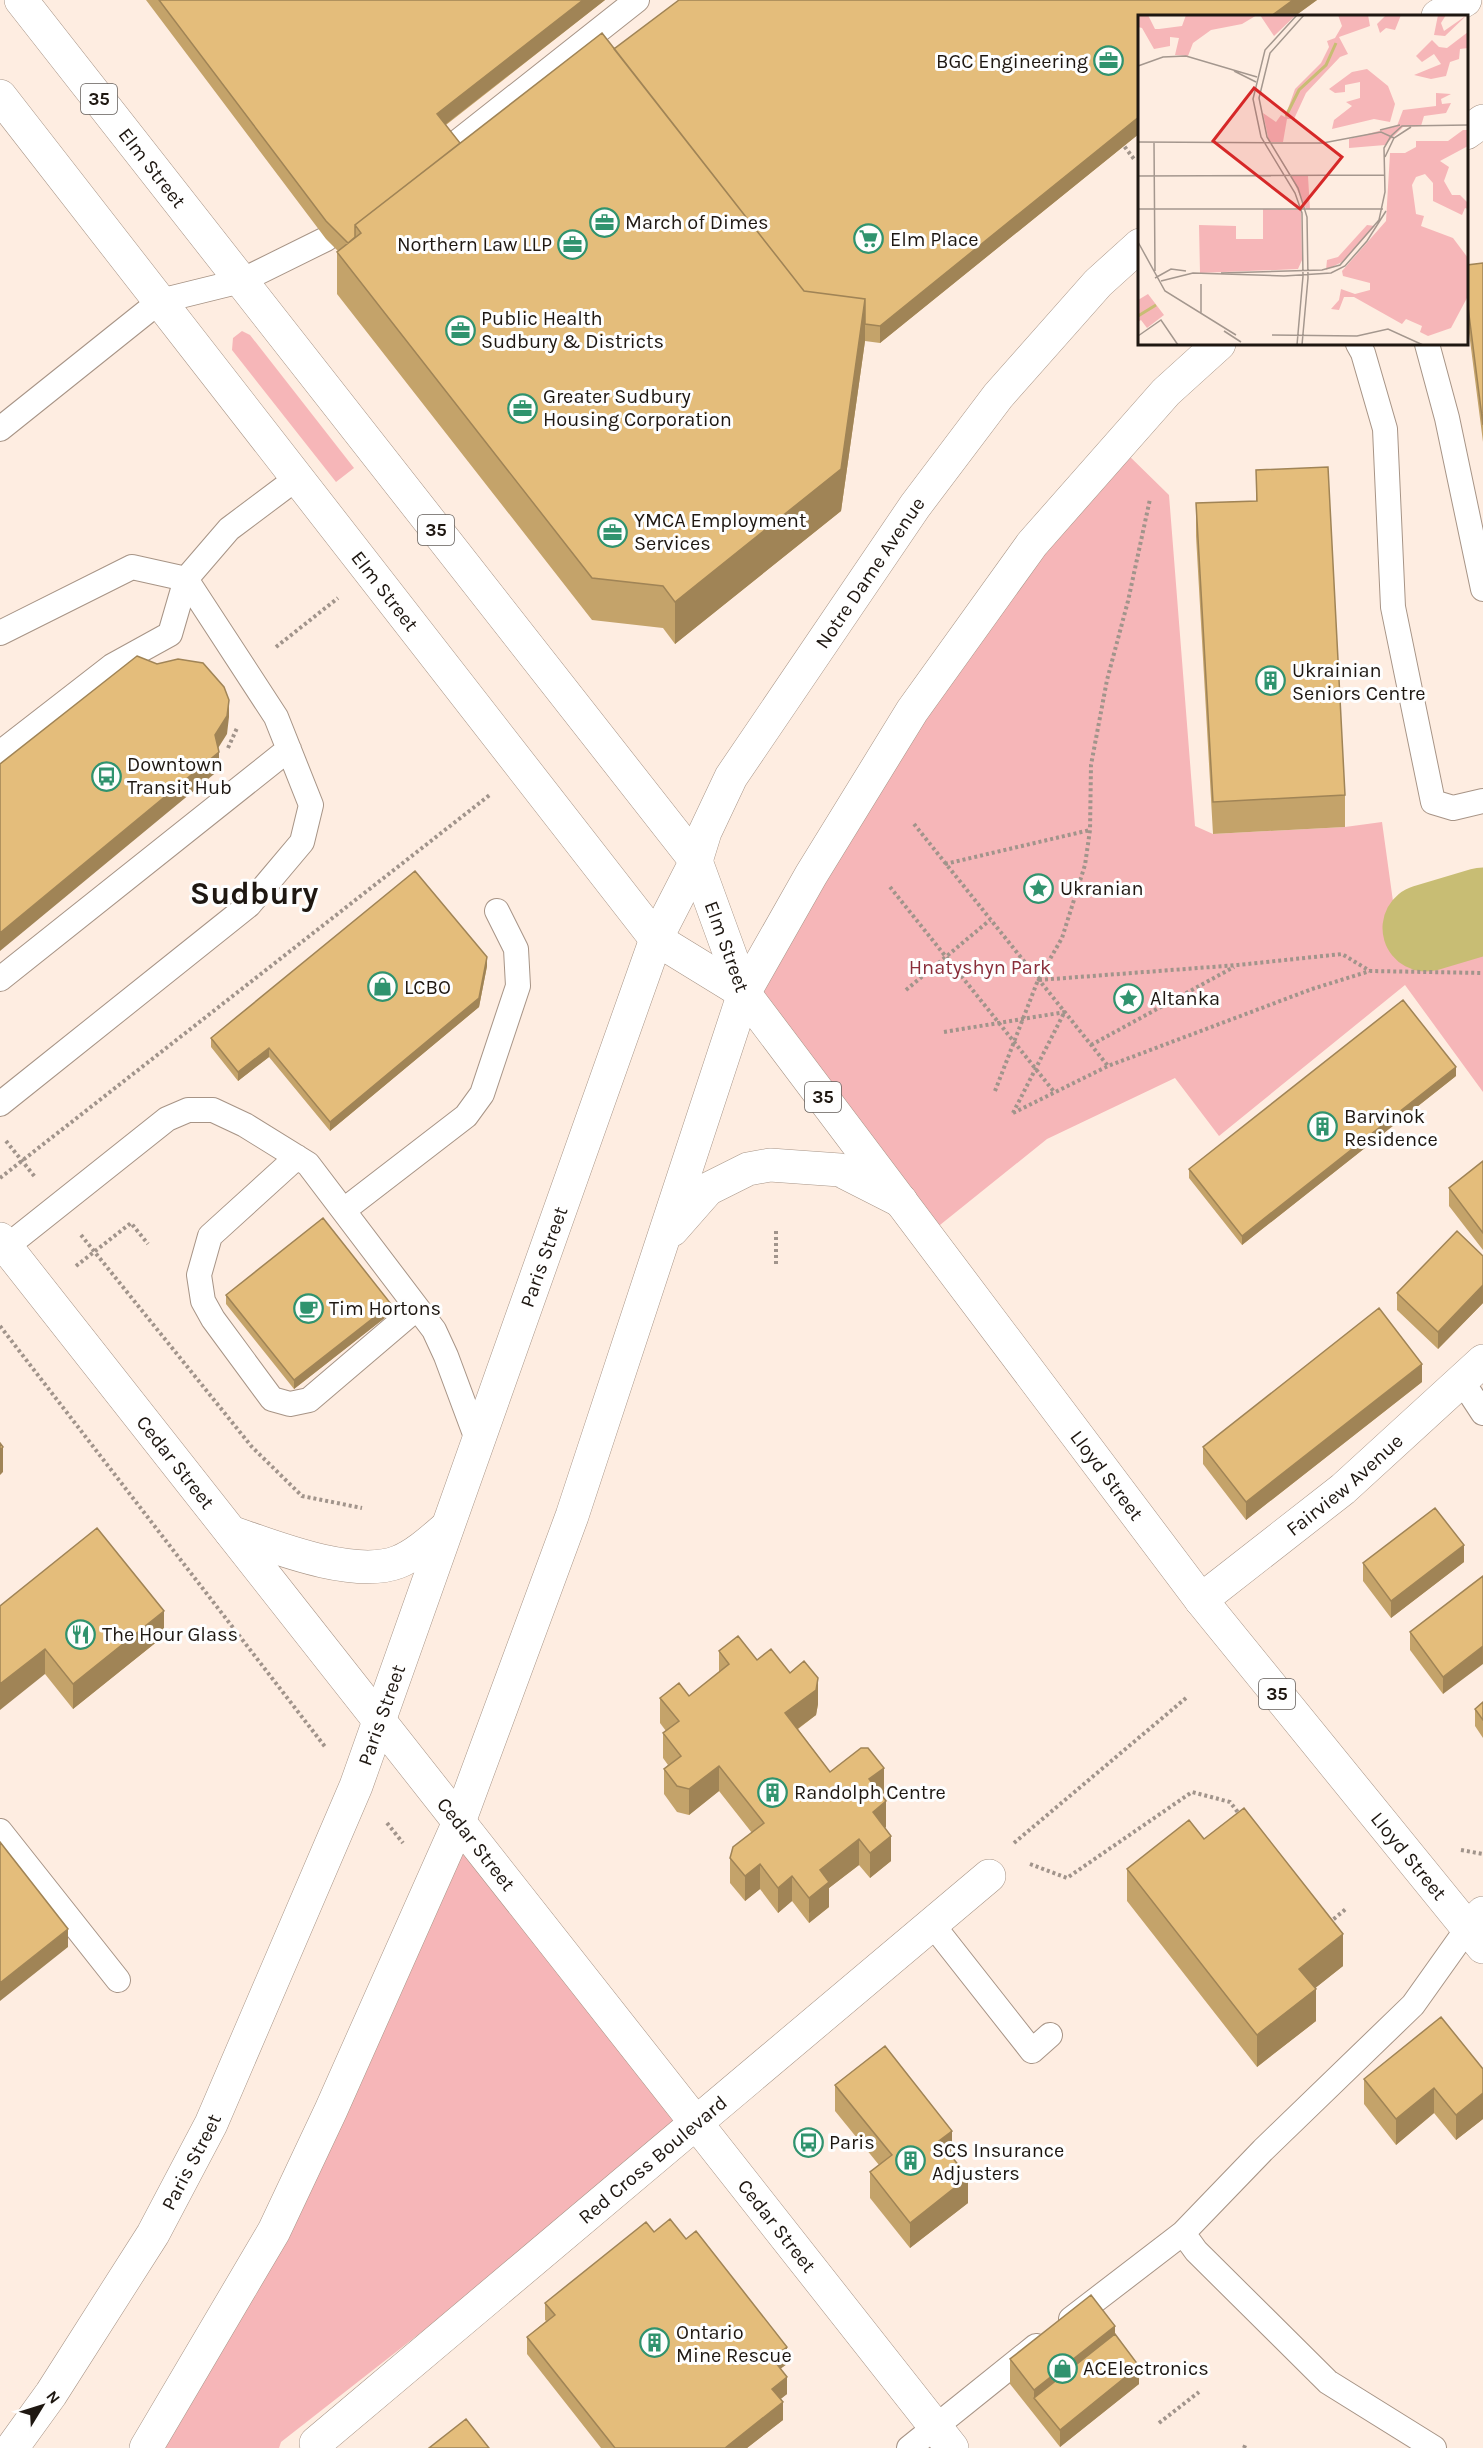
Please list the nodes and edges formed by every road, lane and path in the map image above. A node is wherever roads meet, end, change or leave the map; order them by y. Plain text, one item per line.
1 (21, 0) edge
2 (637, 0) edge
3 (1465, 0) edge
4 (1440, 15) edge
5 (0, 96) edge
6 (1483, 121) edge
7 (1468, 132) edge
8 (1116, 137) edge
9 (451, 147) edge
10 (1134, 159) dead end
11 (326, 239) edge
12 (1138, 248) edge
13 (241, 281) junction
14 (160, 301) junction
15 (1218, 345) edge
16 (1359, 345) edge
17 (1427, 345) edge
18 (0, 429) edge
19 (297, 478) junction
20 (1150, 499) dead end
21 (186, 579) junction
22 (1483, 589) edge
23 (339, 598) dead end
24 (0, 617) edge
25 (24, 618) junction
26 (0, 633) edge
27 (246, 670) junction
28 (236, 719) dead end
29 (289, 749) junction
30 (0, 753) edge
31 (222, 754) dead end
32 (492, 794) dead end
33 (1483, 801) edge
34 (914, 824) dead end
35 (1090, 830) junction
36 (696, 861) junction
37 (945, 864) junction
38 (890, 887) dead end
39 (497, 911) dead end
40 (990, 920) junction
41 (657, 939) junction
42 (947, 958) junction
43 (1238, 965) junction
44 (1370, 971) junction
45 (1483, 973) edge
46 (0, 979) edge
47 (1038, 980) junction
48 (906, 990) dead end
49 (744, 993) junction
50 (1065, 1012) junction
51 (1022, 1019) junction
52 (998, 1022) junction
53 (944, 1032) dead end
54 (1013, 1041) junction
55 (1091, 1045) junction
56 (1036, 1066) junction
57 (1108, 1066) junction
58 (995, 1092) dead end
59 (1055, 1094) junction
60 (0, 1104) edge
61 (0, 1133) edge
62 (297, 1157) junction
63 (22, 1160) junction
64 (0, 1178) edge
65 (901, 1201) junction
66 (57, 1206) junction
67 (344, 1210) junction
68 (131, 1223) dead end
69 (776, 1230) dead end
70 (661, 1243) junction
71 (148, 1244) dead end
72 (2, 1246) edge
73 (776, 1264) dead end
74 (417, 1308) junction
75 (0, 1326) edge
76 (1472, 1371) edge
77 (1483, 1413) edge
78 (478, 1442) junction
79 (362, 1508) dead end
80 (447, 1527) junction
81 (231, 1532) junction
82 (1201, 1600) junction
83 (1186, 1698) dead end
84 (380, 1719) junction
85 (356, 1786) junction
86 (1244, 1820) edge
87 (459, 1822) junction
88 (0, 1831) edge
89 (1457, 1849) dead end
90 (1483, 1854) edge
91 (995, 1865) junction
92 (432, 1879) junction
93 (1347, 1908) dead end
94 (932, 1924) junction
95 (1325, 1926) edge
96 (1478, 1930) edge
97 (118, 1980) dead end
98 (1050, 2035) dead end
99 (695, 2124) junction
100 (1183, 2233) junction
101 (1199, 2392) dead end
102 (1159, 2423) dead end
103 (943, 2437) edge
104 (316, 2443) dead end
105 (1246, 2443) dead end
106 (12, 2448) edge
107 (146, 2448) edge
108 (909, 2448) edge
109 (1244, 2448) edge
110 (1434, 2448) edge

1 - 13 main road, Elm Street / 35
2 - 9 lane
3 - 4 main road
5 - 14 main road, Elm Street / 35
6 - 7 main road
8 - 10 path
11 - 13 lane
12 - 36 main road, Notre Dame Avenue
13 - 14 lane
13 - 36 main road, Elm Street / 35
14 - 18 lane
14 - 19 main road, Elm Street / 35
15 - 49 main road
16 - 33 lane
17 - 22 lane
19 - 21 lane
19 - 41 main road, Elm Street / 35
20 - 35 path
21 - 25 lane
21 - 27 lane
21 - 30 lane
23 - 27 path
24 - 25 lane
25 - 26 lane
27 - 29 lane
28 - 31 path
29 - 46 lane
29 - 60 lane
32 - 63 path
34 - 37 path
35 - 37 path
35 - 47 path
36 - 41 main road, Notre Dame Avenue
36 - 49 main road, Elm Street / 35
37 - 40 path
38 - 42 path
39 - 67 lane
40 - 42 path
40 - 47 path
41 - 49 main road, Elm Street / 35
41 - 78 main road, Paris Street
42 - 48 path
42 - 52 path
43 - 44 path
43 - 47 path
43 - 55 path
44 - 45 path
44 - 57 path
47 - 50 path
47 - 51 path
49 - 65 main road, Lloyd Street / 35
49 - 70 main road
50 - 51 path
50 - 55 path
50 - 56 path
51 - 52 path
51 - 54 path
52 - 53 path
52 - 54 path
54 - 56 path
54 - 58 path
55 - 57 path
56 - 59 path
56 - 59 path
57 - 59 path
61 - 63 path
62 - 66 lane
62 - 67 lane
62 - 74 lane
63 - 64 path
63 - 66 path
65 - 70 main road
65 - 82 main road, Lloyd Street / 35
66 - 72 lane
66 - 79 path
67 - 74 lane
68 - 71 path
69 - 73 path
70 - 87 main road
72 - 81 main road, Cedar Street
74 - 78 lane
75 - 85 path
76 - 77 lane
76 - 82 main road, Fairview Avenue
78 - 80 main road, Paris Street
80 - 81 main road
80 - 84 main road, Paris Street
81 - 84 main road, Cedar Street
82 - 96 main road, Lloyd Street / 35
83 - 91 path
84 - 85 main road, Paris Street
84 - 87 main road, Cedar Street
85 - 92 path
85 - 106 main road, Paris Street
86 - 91 path
87 - 92 main road
87 - 99 main road, Cedar Street
88 - 97 lane
89 - 90 path
91 - 94 main road, Red Cross Boulevard
92 - 107 main road
93 - 95 path
94 - 98 lane
94 - 99 main road, Red Cross Boulevard
96 - 100 lane
99 - 103 main road, Cedar Street
99 - 104 main road, Red Cross Boulevard
100 - 103 lane
100 - 110 lane
101 - 102 path
103 - 108 lane
105 - 109 path

